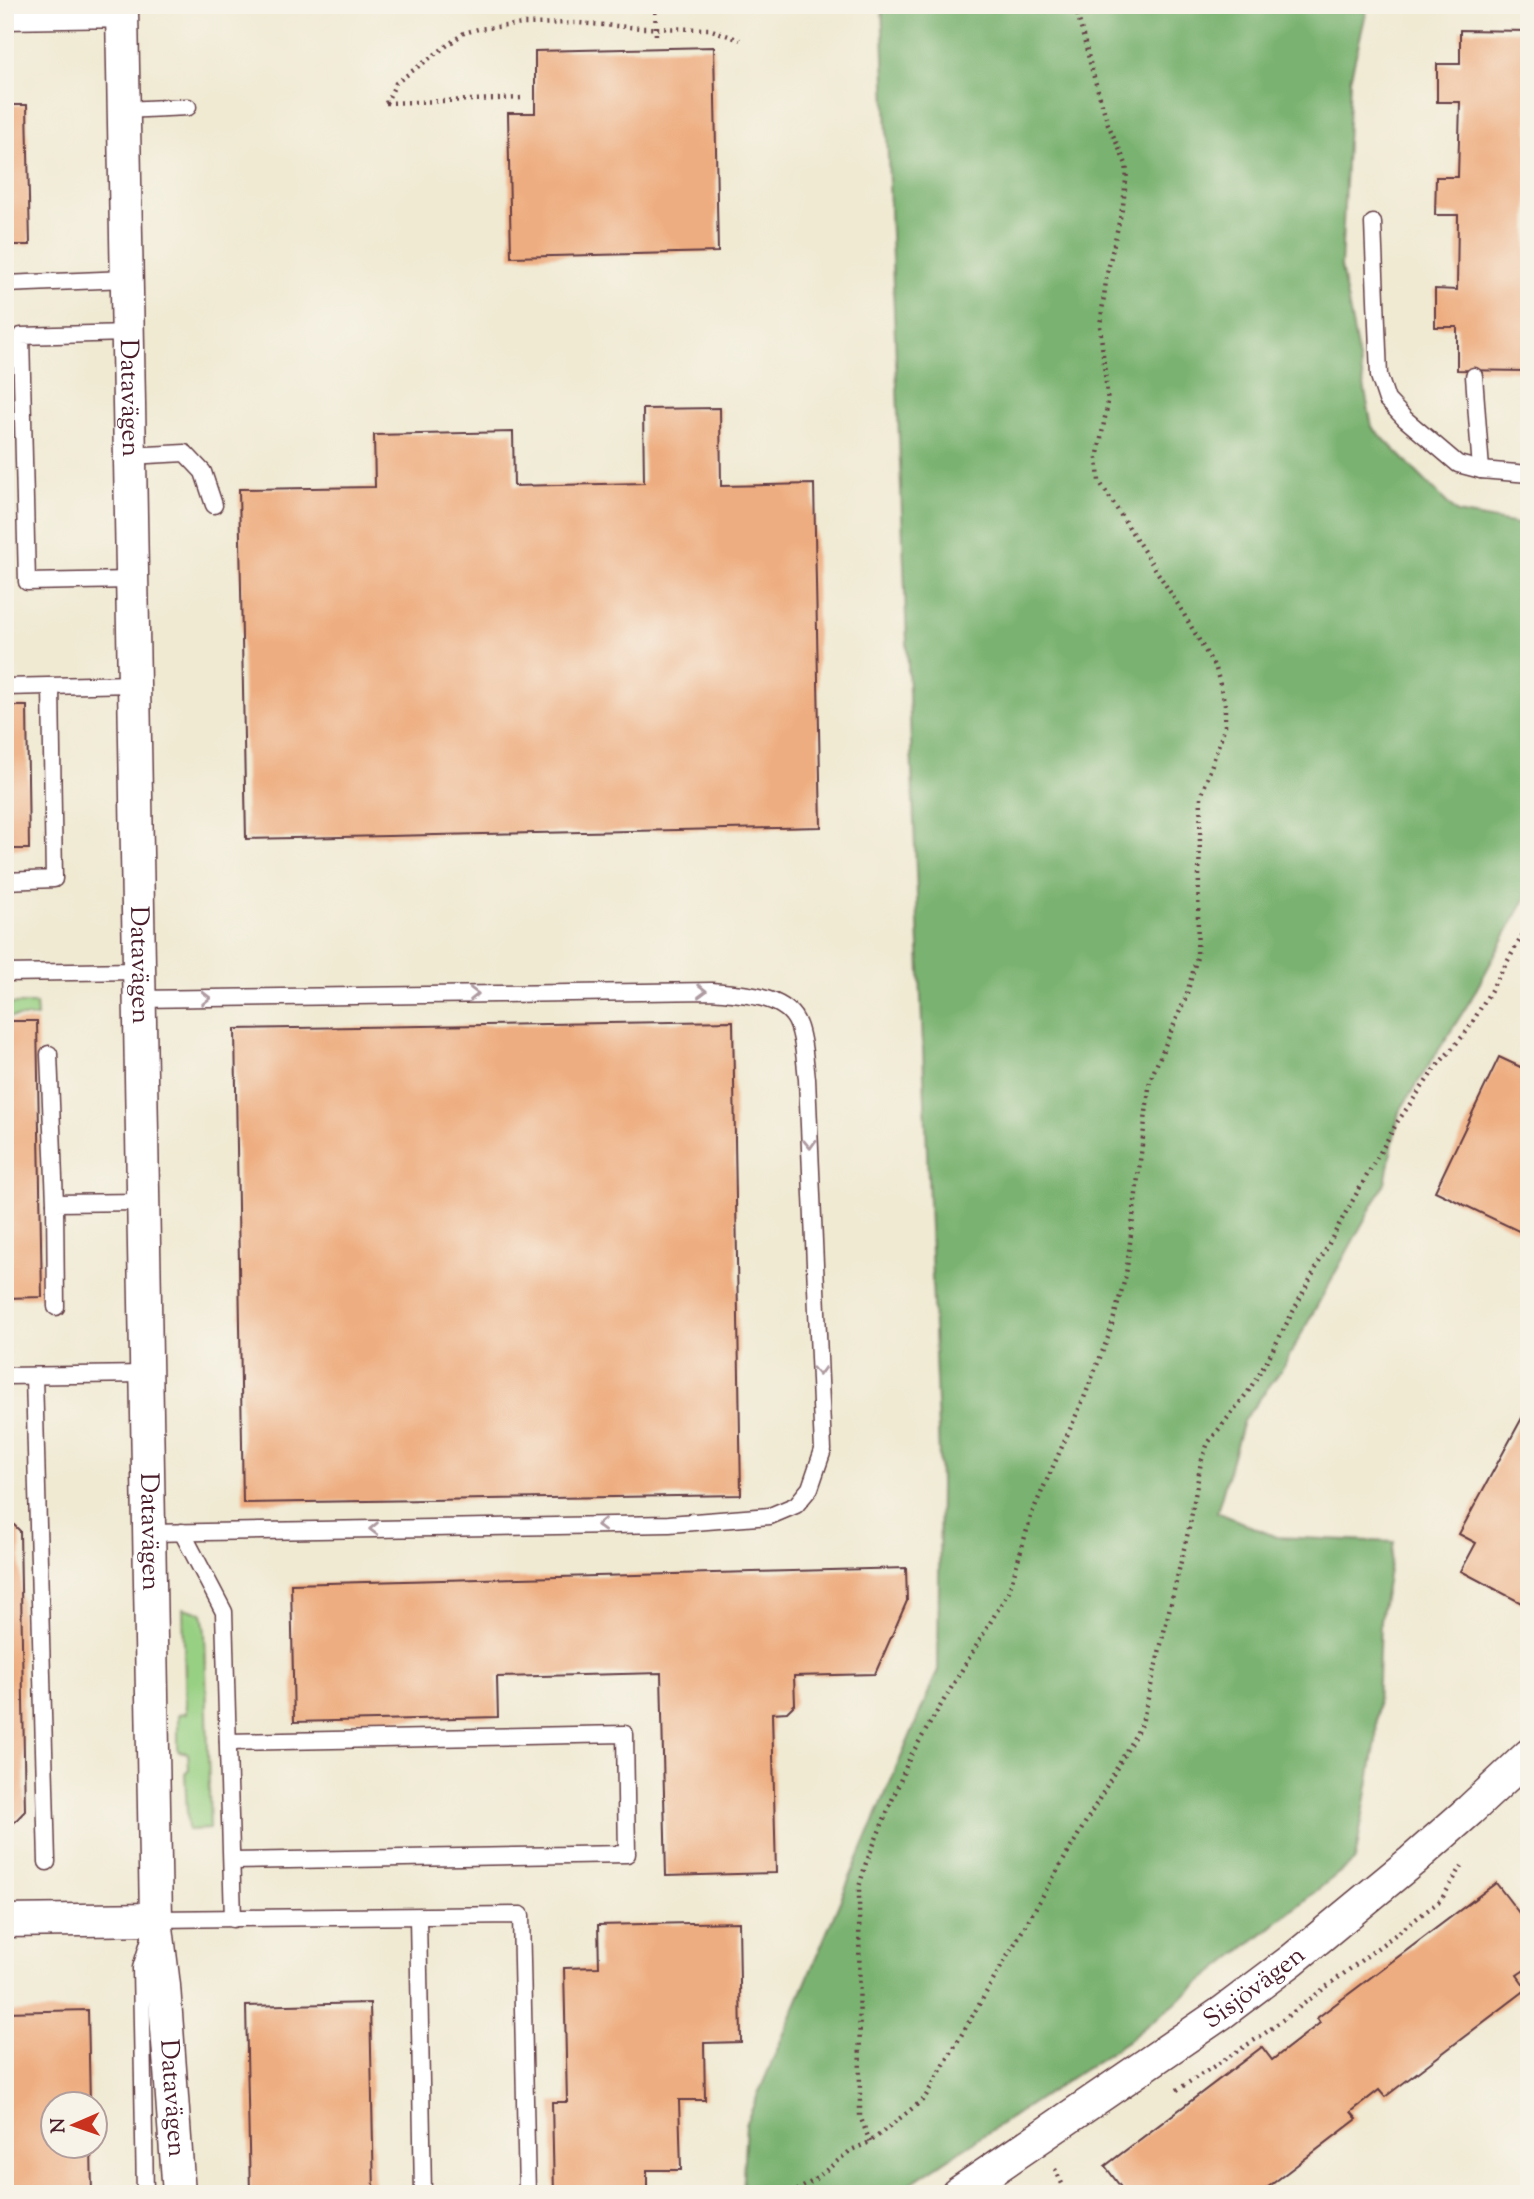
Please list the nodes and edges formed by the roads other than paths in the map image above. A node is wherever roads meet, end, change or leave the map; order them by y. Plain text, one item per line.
1 (122, 8) edge
2 (5, 13) edge
3 (188, 107) dead end
4 (124, 110) junction
5 (1373, 223) dead end
6 (126, 279) junction
7 (5, 284) edge
8 (127, 333) junction
9 (1474, 376) dead end
10 (129, 456) junction
11 (1481, 470) junction
12 (1529, 474) edge
13 (214, 505) dead end
14 (131, 580) junction
15 (133, 684) junction
16 (51, 686) junction
17 (5, 687) edge
18 (5, 881) edge
19 (5, 973) edge
20 (138, 985) junction
21 (49, 1054) dead end
22 (142, 1202) junction
23 (55, 1203) junction
24 (56, 1307) dead end
25 (145, 1374) junction
26 (5, 1376) edge
27 (34, 1376) junction
28 (181, 1532) junction
29 (148, 1533) junction
30 (228, 1742) junction
31 (1529, 1755) edge
32 (232, 1861) junction
33 (47, 1862) dead end
34 (418, 1917) junction
35 (156, 1919) junction
36 (233, 1919) junction
37 (5, 1921) edge
38 (145, 2194) edge
39 (179, 2194) edge
40 (423, 2194) edge
41 (527, 2194) edge
42 (957, 2194) edge

1 - 2 street, Datavägen
1 - 4 street, Datavägen
3 - 4 lane
4 - 6 street, Datavägen
5 - 11 lane
6 - 7 lane
6 - 8 street, Datavägen
8 - 10 street, Datavägen
8 - 14 lane
9 - 11 lane
10 - 13 lane
10 - 14 street, Datavägen
11 - 12 lane
14 - 15 street, Datavägen
15 - 16 lane
15 - 20 street, Datavägen
16 - 17 lane
16 - 18 lane
19 - 20 lane
20 - 22 street, Datavägen
20 -> 28 lane
21 - 23 lane
22 - 23 lane
22 - 25 street, Datavägen
23 - 24 lane
25 - 27 lane
25 - 29 street, Datavägen
26 - 27 lane
27 - 33 lane
28 - 29 lane
28 - 30 lane
29 - 35 street, Datavägen
30 - 32 lane
30 - 32 lane
31 - 42 street, Sisjövägen
32 - 36 lane
34 - 36 lane
34 - 40 lane
34 - 41 lane
35 - 36 lane
35 - 37 street
35 - 38 lane
35 - 39 street, Datavägen

